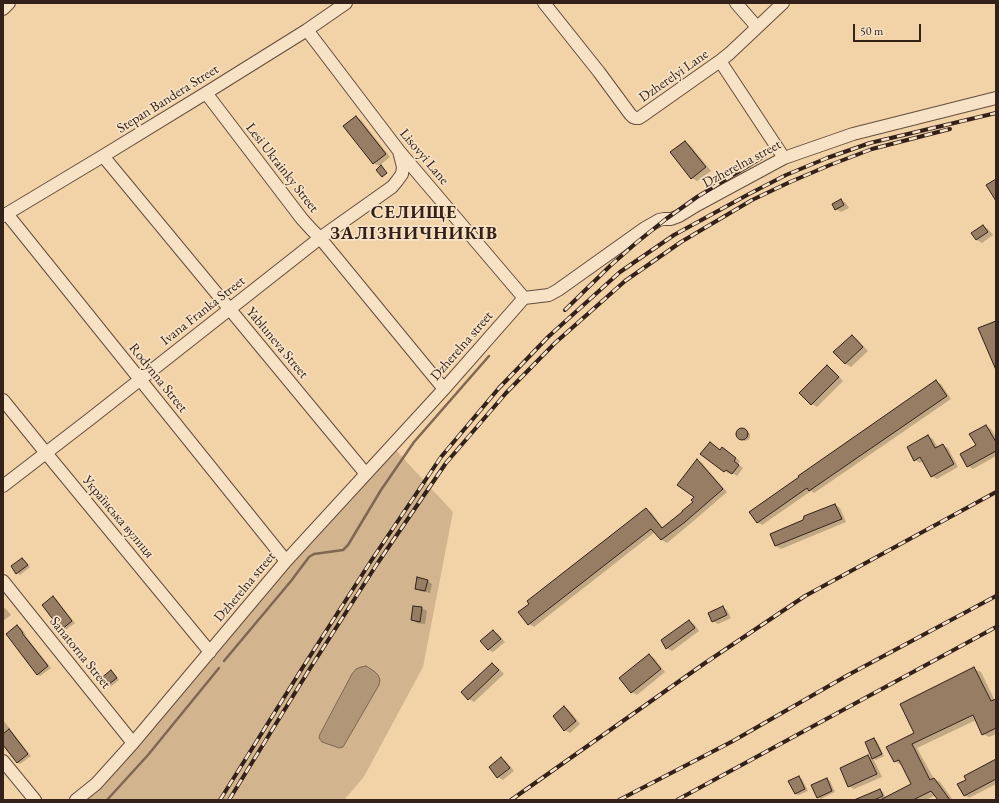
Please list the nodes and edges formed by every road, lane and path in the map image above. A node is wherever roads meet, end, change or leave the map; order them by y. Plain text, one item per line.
1 (9, 3) edge
2 (346, 3) edge
3 (544, 3) edge
4 (736, 3) edge
5 (783, 3) edge
6 (3, 8) edge
7 (757, 27) junction
8 (307, 30) junction
9 (720, 61) junction
10 (206, 93) junction
11 (996, 98) edge
12 (399, 151) junction
13 (104, 156) junction
14 (784, 158) junction
15 (5, 215) edge
16 (320, 238) junction
17 (524, 298) junction
18 (229, 309) junction
19 (140, 380) junction
20 (444, 389) junction
21 (3, 400) edge
22 (46, 453) junction
23 (366, 474) junction
24 (3, 486) edge
25 (286, 561) junction
26 (3, 581) edge
27 (210, 652) junction
28 (133, 743) junction
29 (3, 761) edge
30 (35, 800) edge
31 (76, 800) edge

1 - 6 street
2 - 8 street, Stepan Bandera Street
3 - 9 street, Dzherelyi Lane
4 - 7 street
5 - 7 street, Dzherelyi Lane
7 - 9 street, Dzherelyi Lane
8 - 10 street, Stepan Bandera Street
8 - 12 street, Lisovyi Lane
9 - 14 street
10 - 13 street, Stepan Bandera Street
10 - 16 street, Lesi Ukrainky Street
11 - 14 street, Dzherelna street
12 - 16 street, Ivana Franka Street
12 - 17 street, Lisovyi Lane
13 - 15 street, Stepan Bandera Street
13 - 18 street, Yabluneva Street
14 - 17 street, Dzherelna street
15 - 19 street, Rodynna Street
16 - 18 street, Ivana Franka Street
16 - 20 street, Lesi Ukrainky Street
17 - 20 street, Dzherelna street
18 - 19 street, Ivana Franka Street
18 - 23 street, Yabluneva Street
19 - 22 street, Ivana Franka Street
19 - 25 street, Rodynna Street
20 - 23 street, Dzherelna street
21 - 22 street, Українська вулиця
22 - 24 street, Ivana Franka Street
22 - 27 street, Українська вулиця
23 - 25 street, Dzherelna street
25 - 27 street, Dzherelna street
26 - 28 street, Sanatorna Street
27 - 28 street, Dzherelna street
28 - 31 street, Dzherelna street
29 - 30 street

